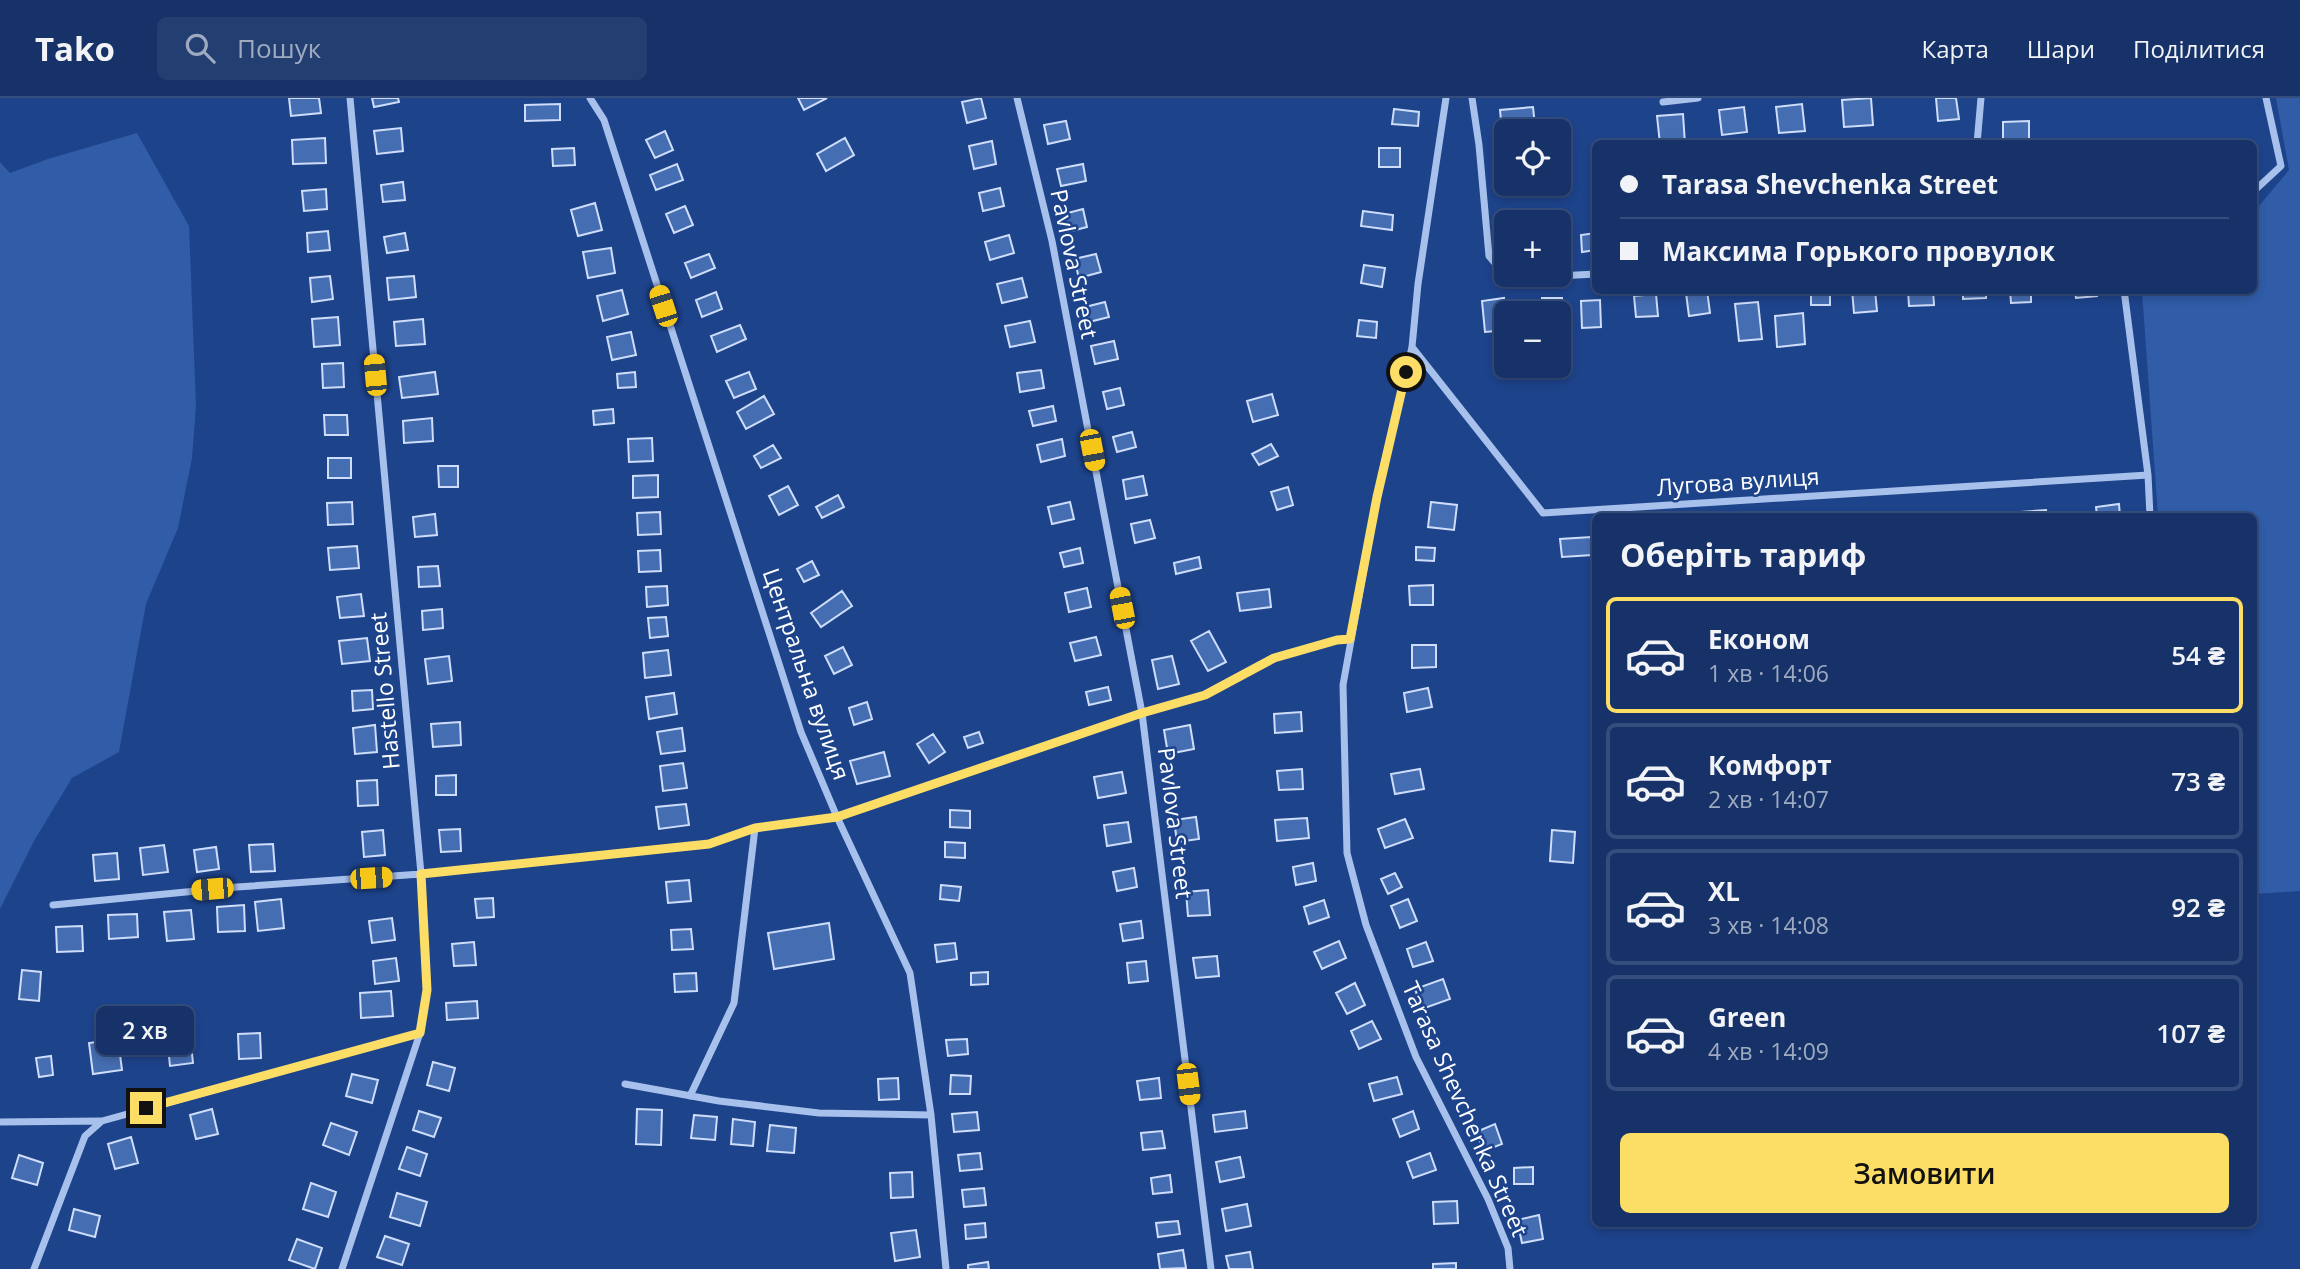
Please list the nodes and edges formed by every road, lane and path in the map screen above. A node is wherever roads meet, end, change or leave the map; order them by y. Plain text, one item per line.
1 (350, 98) edge
2 (590, 98) edge
3 (1017, 98) edge
4 (1446, 98) edge
5 (1472, 98) edge
6 (1698, 98) edge
7 (1980, 98) edge
8 (2266, 98) edge
9 (1663, 102) dead end
10 (1977, 140) edge
11 (2257, 188) edge
12 (1494, 262) edge
13 (1592, 274) edge
14 (1571, 275) edge
15 (2125, 294) edge
16 (1412, 347) junction
17 (2148, 475) junction
18 (2150, 513) edge
19 (1350, 639) junction
20 (1142, 713) junction
21 (837, 817) junction
22 (755, 828) junction
23 (421, 874) junction
24 (54, 905) dead end
25 (420, 1033) junction
26 (625, 1084) dead end
27 (690, 1096) junction
28 (930, 1115) junction
29 (102, 1121) junction
30 (0, 1122) edge
31 (34, 1269) edge
32 (342, 1269) edge
33 (946, 1269) edge
34 (1211, 1269) edge
35 (1510, 1269) edge

1 - 23 street, Hastello Street
2 - 21 street, Центральна вулиця
3 - 20 street, Pavlova Street
4 - 16 street, Tarasa Shevchenka Street
5 - 12 street
6 - 9 street
7 - 10 street
8 - 11 street
13 - 14 street
15 - 17 street
16 - 17 street, Лугова вулиця
16 - 19 street, Tarasa Shevchenka Street
17 - 18 street
19 - 20 street
19 - 35 street, Tarasa Shevchenka Street
20 - 21 street
20 - 34 street, Pavlova Street
21 - 22 street
21 - 28 street, Центральна вулиця
22 - 23 street
22 - 27 street
23 - 24 street
23 - 25 street, Hastello Street
25 - 29 street
25 - 32 street, Hastello Street
26 - 27 street
27 - 28 street
28 - 33 street, Центральна вулиця
29 - 30 street
29 - 31 street

